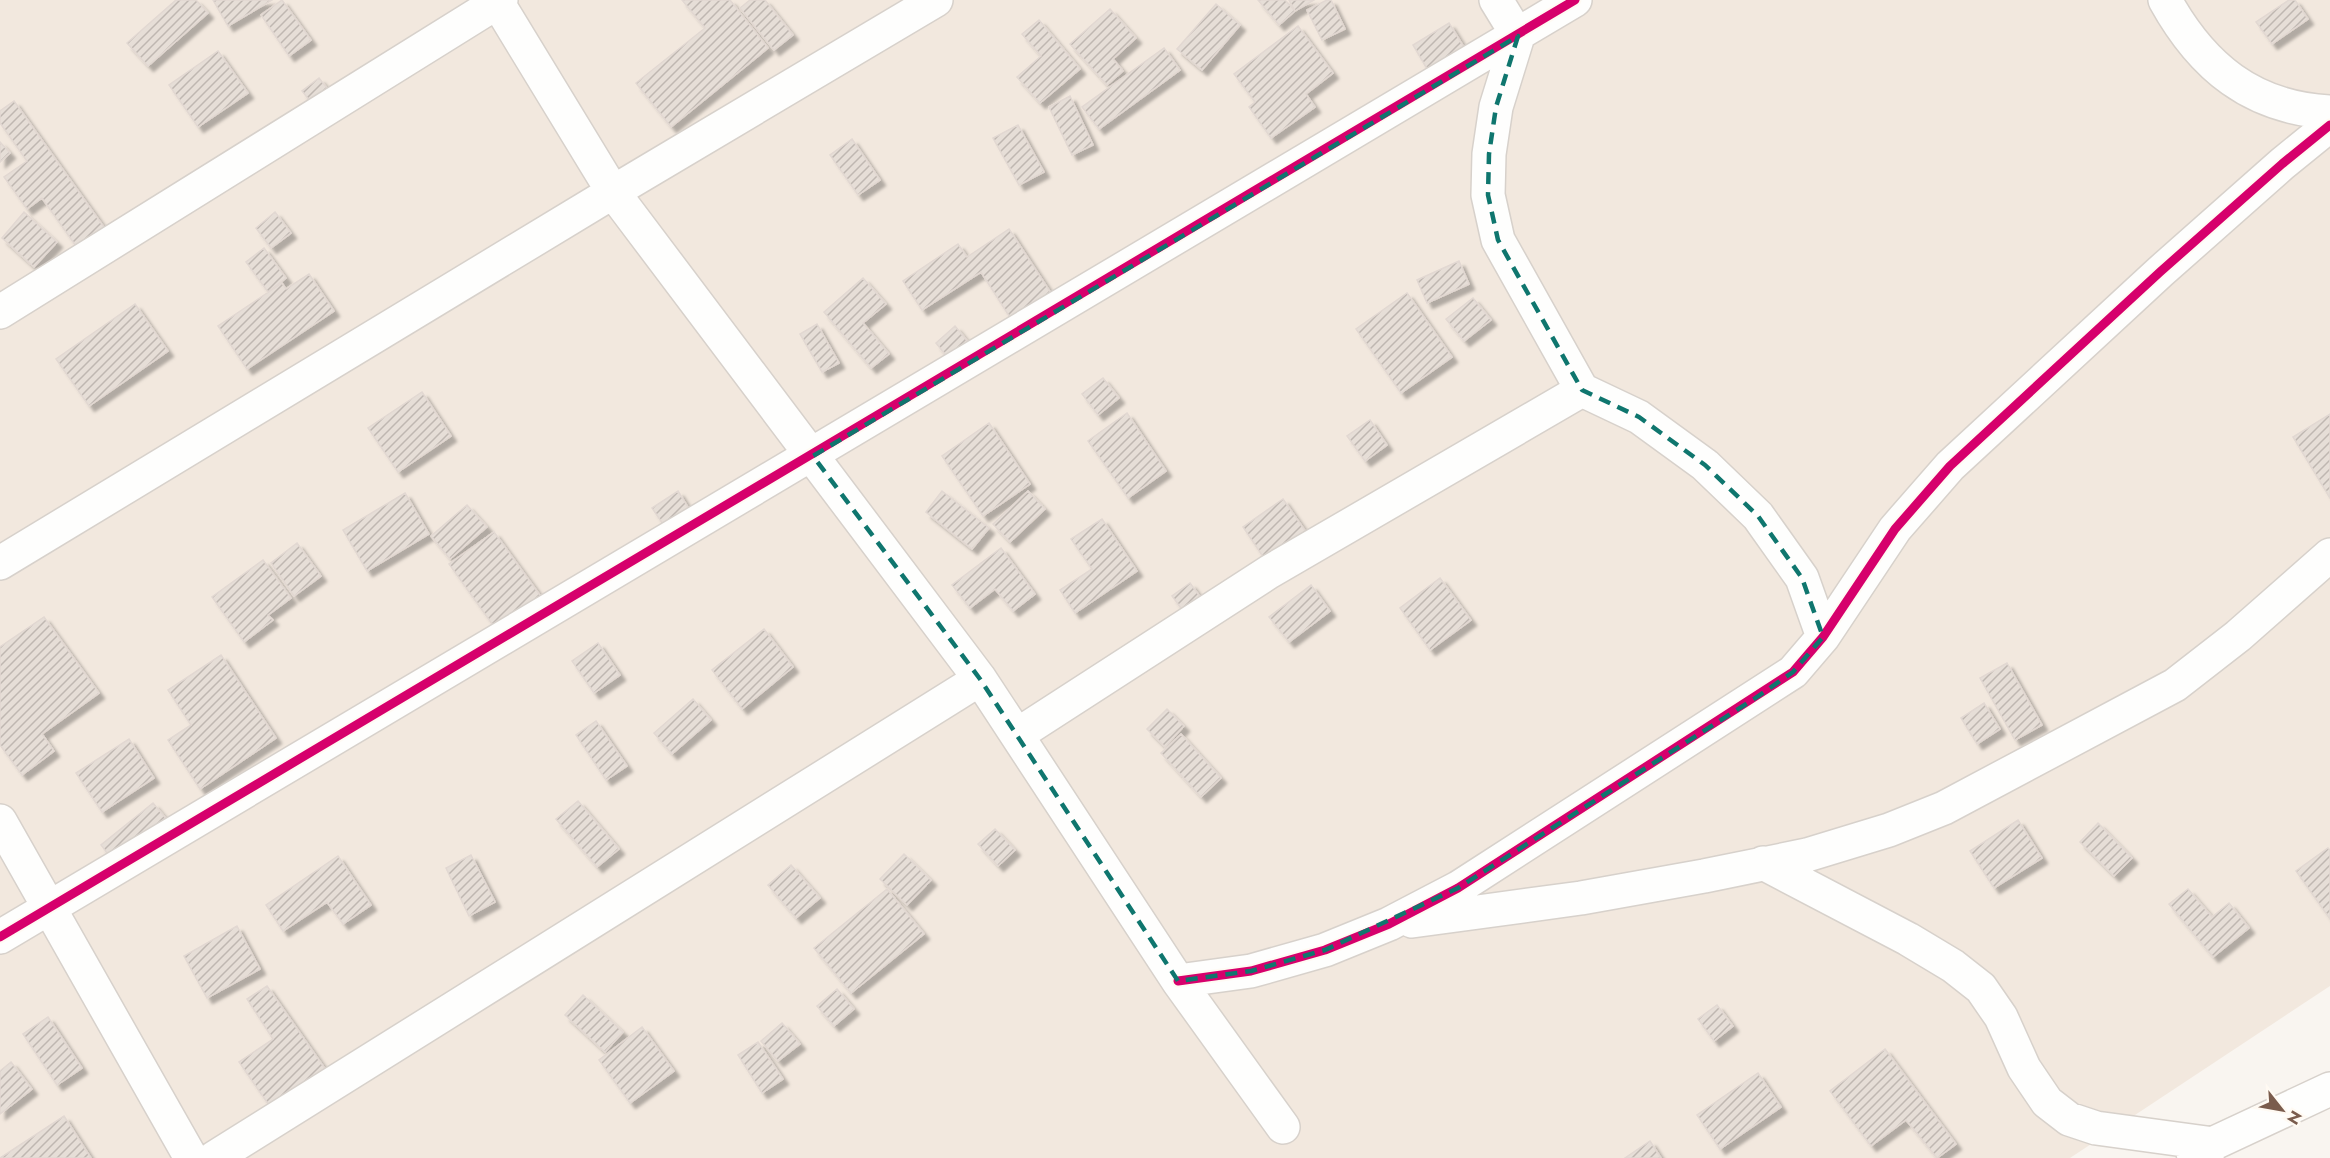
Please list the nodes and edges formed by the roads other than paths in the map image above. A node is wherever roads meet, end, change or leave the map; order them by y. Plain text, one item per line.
1 (1496, 0) edge
2 (1575, 0) edge
3 (2165, 0) edge
4 (498, 1) edge
5 (926, 3) edge
6 (1518, 36) junction
7 (2330, 112) edge
8 (2330, 125) edge
9 (613, 192) junction
10 (0, 312) edge
11 (1582, 390) junction
12 (813, 456) junction
13 (2330, 555) edge
14 (0, 564) edge
15 (1823, 637) junction
16 (980, 679) junction
17 (1017, 735) junction
18 (0, 821) edge
19 (1763, 863) junction
20 (49, 907) junction
21 (1389, 924) junction
22 (0, 937) edge
23 (1178, 981) junction
24 (2330, 1089) edge
25 (1283, 1127) dead end
26 (2214, 1144) junction
27 (191, 1158) edge
28 (214, 1158) edge
29 (2183, 1158) edge

1 - 6 street
2 - 6 street
3 - 7 street
4 - 9 street
4 - 10 street
5 - 9 street
6 - 11 street
6 - 12 street
8 - 15 street
9 - 12 street
9 - 14 street
11 - 15 street
11 - 17 street
12 - 16 street
12 - 20 street
13 - 19 street
15 - 21 street
16 - 17 street
16 - 28 street
17 - 23 street
18 - 20 street
19 - 21 street
19 - 26 street
20 - 22 street
20 - 27 street
21 - 23 street
23 - 25 street
24 - 26 street
26 - 29 street

